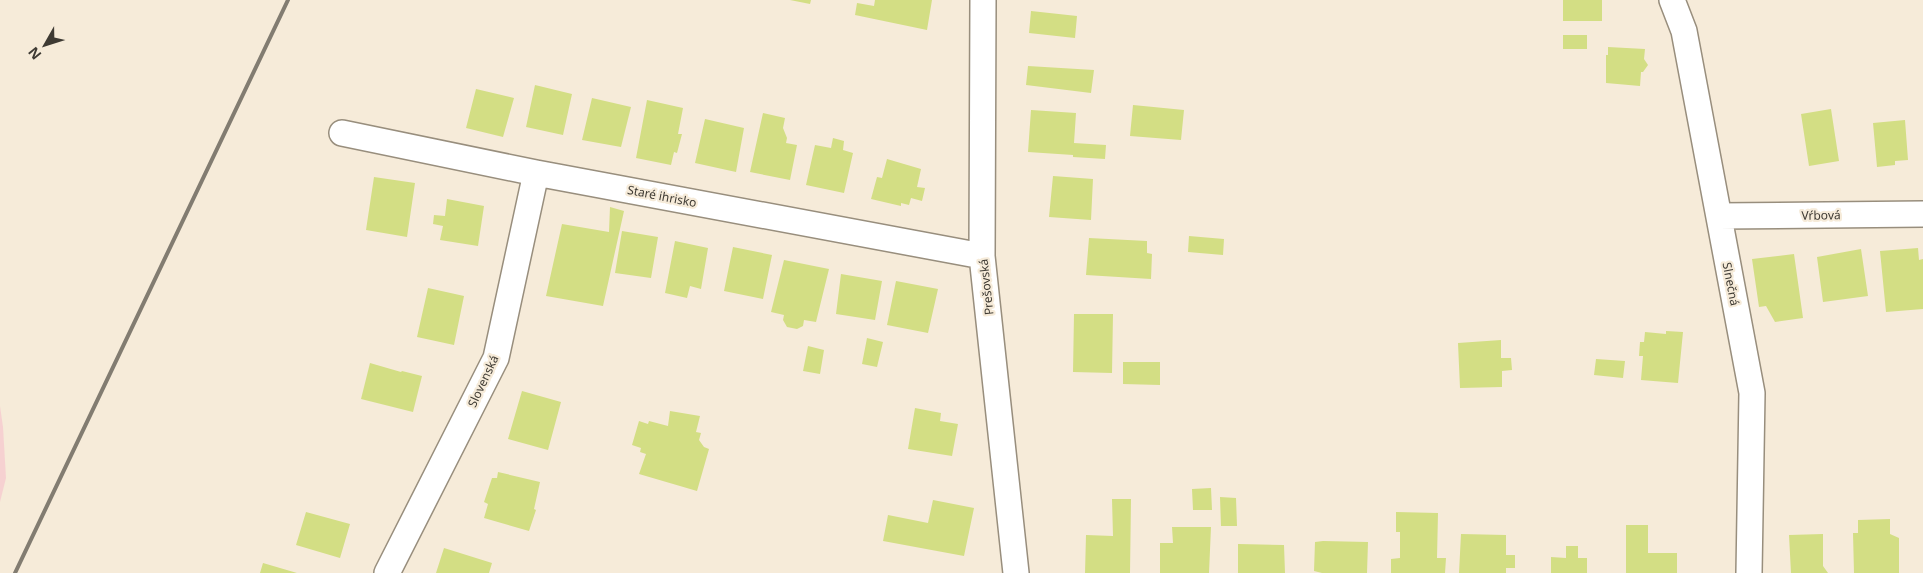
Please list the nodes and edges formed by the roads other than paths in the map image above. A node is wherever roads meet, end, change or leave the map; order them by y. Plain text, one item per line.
1 (983, 0) edge
2 (1672, 0) edge
3 (342, 133) dead end
4 (536, 173) junction
5 (1923, 214) edge
6 (1719, 216) junction
7 (982, 256) junction
8 (387, 573) edge
9 (1016, 573) edge
10 (1749, 573) edge

1 - 7 street, Prešovská
2 - 6 street, Slnečná
3 - 4 street, Staré ihrisko
4 - 7 street, Staré ihrisko
4 - 8 street, Slovenská
5 - 6 street, Vŕbová
6 - 10 street, Slnečná
7 - 9 street, Prešovská

